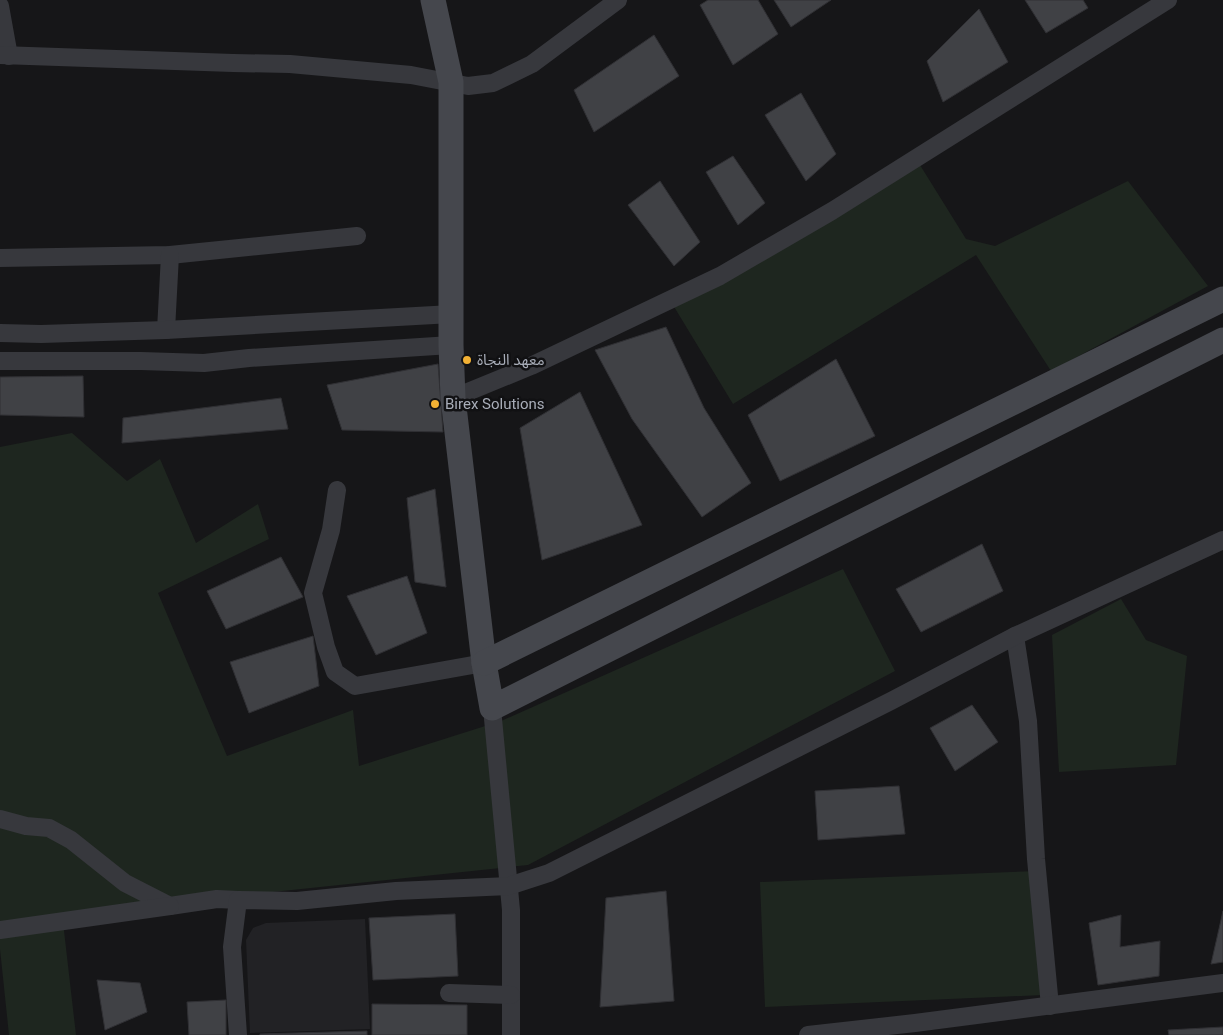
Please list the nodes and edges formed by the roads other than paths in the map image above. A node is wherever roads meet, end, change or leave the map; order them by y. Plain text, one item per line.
1 (434, 0) edge
2 (618, 0) edge
3 (1168, 0) edge
4 (0, 6) edge
5 (5, 55) edge
6 (452, 82) junction
7 (357, 236) dead end
8 (170, 255) junction
9 (0, 258) edge
10 (1223, 299) edge
11 (452, 314) junction
12 (166, 330) junction
13 (0, 333) edge
14 (452, 345) junction
15 (1218, 345) edge
16 (0, 361) edge
17 (453, 398) junction
18 (337, 490) dead end
19 (1223, 540) edge
20 (1015, 636) junction
21 (484, 662) junction
22 (492, 708) junction
23 (0, 819) edge
24 (508, 886) junction
25 (238, 900) junction
26 (170, 906) junction
27 (0, 930) edge
28 (1223, 983) edge
29 (449, 993) dead end
30 (511, 995) junction
31 (1050, 1006) junction
32 (238, 1035) edge
33 (511, 1035) edge
34 (808, 1035) edge

1 - 6 street
2 - 6 street
3 - 17 street
4 - 5 street
5 - 6 street
6 - 11 street
7 - 8 street
8 - 9 street
8 - 12 street
10 - 21 street
11 - 12 street
11 - 14 street
12 - 13 street
14 - 16 street
14 - 17 street
15 - 22 street
17 - 21 street
18 - 21 street
19 - 20 street
20 - 24 street
20 - 31 street
21 - 22 street
22 - 24 street
23 - 26 street
24 - 25 street
24 - 30 street
25 - 26 street
25 - 32 street
26 - 27 street
28 - 31 street
29 - 30 street
30 - 33 street
31 - 34 street

